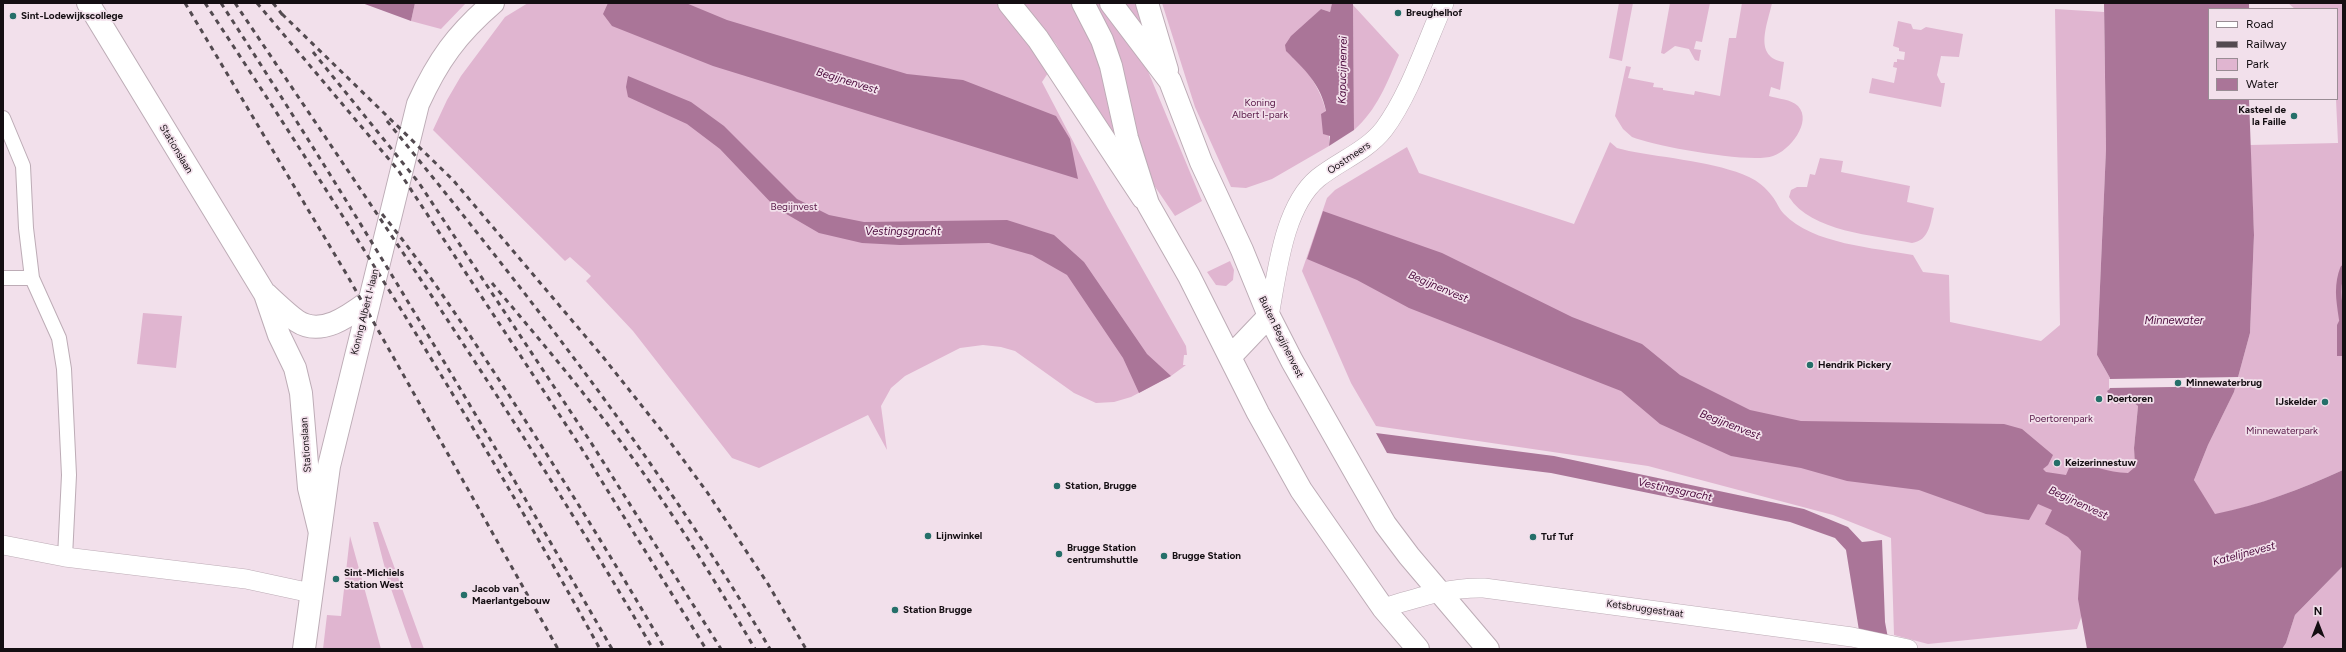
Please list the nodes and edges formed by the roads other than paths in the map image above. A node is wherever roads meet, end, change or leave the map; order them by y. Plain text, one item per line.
1 (88, 3) edge
2 (493, 3) edge
3 (1009, 3) edge
4 (1083, 3) edge
5 (1111, 3) edge
6 (1147, 3) edge
7 (1444, 3) edge
8 (1170, 80) junction
9 (3, 118) edge
10 (1148, 204) junction
11 (3, 278) edge
12 (32, 278) junction
13 (266, 294) junction
14 (368, 302) junction
15 (1269, 316) junction
16 (1230, 357) junction
17 (318, 529) junction
18 (3, 545) edge
19 (65, 557) junction
20 (1437, 592) junction
21 (311, 593) junction
22 (1383, 608) junction
23 (1905, 647) edge
24 (304, 649) edge
25 (1418, 649) edge
26 (1488, 649) edge

1 - 13 main road, Stationslaan
2 - 14 main road, Koning Albert I-laan
3 - 10 main road
4 - 10 main road
5 - 8 main road, Buiten Begijnenvest
6 - 8 main road
7 - 15 street, Oostmeers
8 - 15 main road, Buiten Begijnenvest
9 - 12 street
10 - 16 main road
11 - 12 street
12 - 19 street
13 - 14 main road, Stationslaan
13 - 17 main road, Stationslaan
14 - 17 main road, Koning Albert I-laan
15 - 16 main road
15 - 20 main road, Buiten Begijnenvest
16 - 22 main road
17 - 21 main road, Koning Albert I-laan
18 - 19 street
19 - 21 street
20 - 22 street, Ketsbruggestraat
20 - 23 street, Ketsbruggestraat
20 - 26 main road, Buiten Begijnenvest
21 - 24 main road, Koning Albert I-laan
22 - 25 main road

